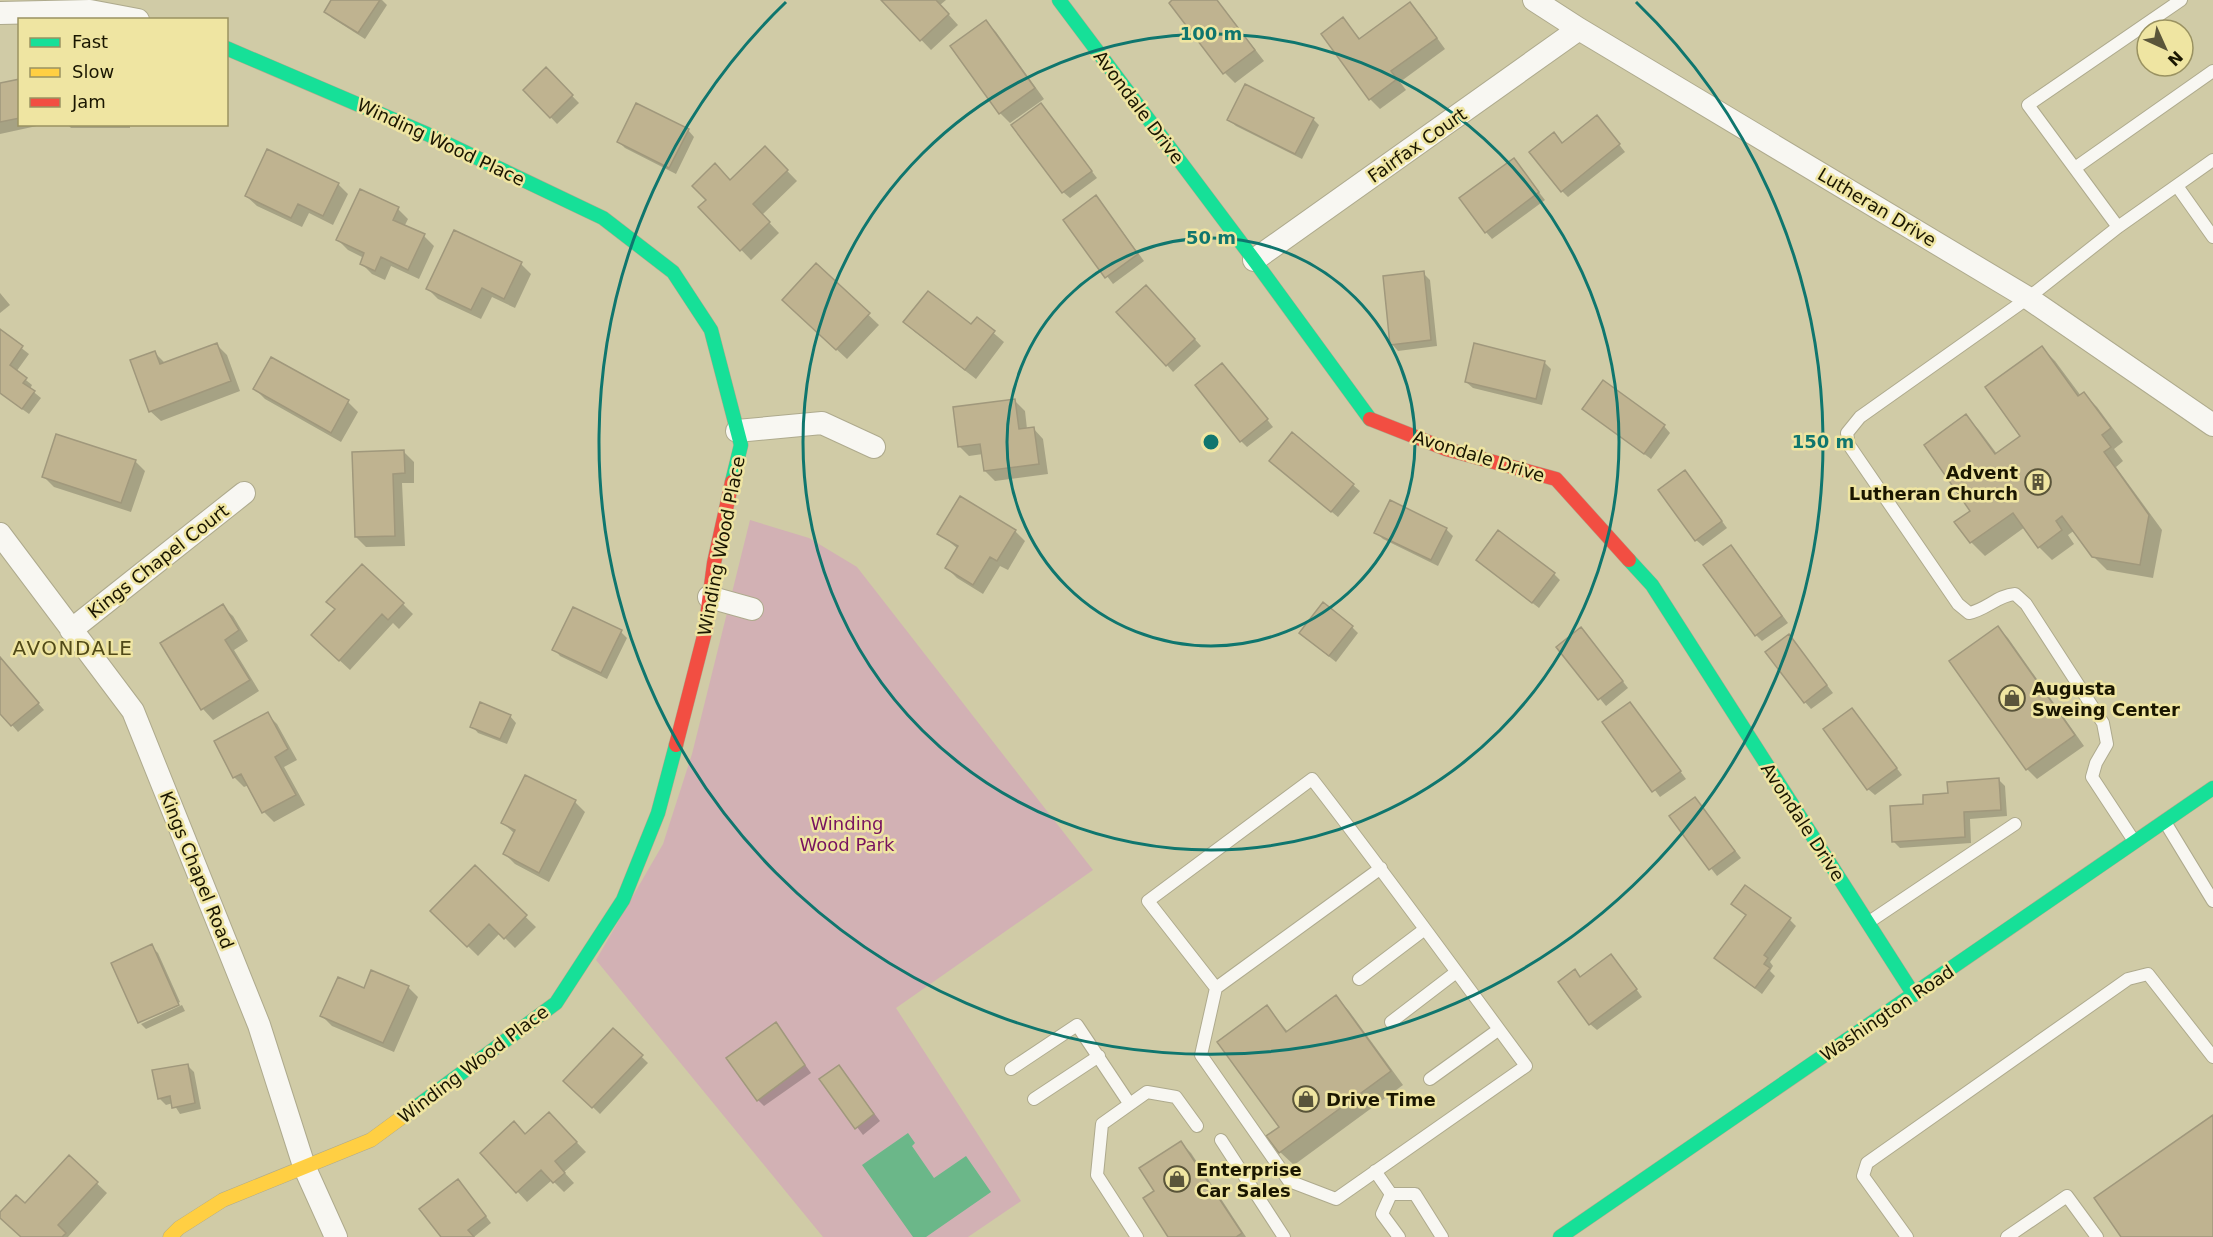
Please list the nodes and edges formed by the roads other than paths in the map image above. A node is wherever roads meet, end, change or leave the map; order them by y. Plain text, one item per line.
1 (1059, 0) edge
2 (1534, 0) edge
3 (2181, 0) edge
4 (0, 14) edge
5 (127, 18) edge
6 (1579, 29) junction
7 (228, 49) edge
8 (2213, 71) edge
9 (2213, 160) edge
10 (2074, 168) junction
11 (2177, 186) junction
12 (2118, 227) junction
13 (2213, 237) edge
14 (1254, 260) junction
15 (2028, 298) junction
16 (2213, 425) edge
17 (737, 431) junction
18 (874, 447) dead end
19 (244, 493) dead end
20 (0, 534) edge
21 (709, 597) junction
22 (752, 609) dead end
23 (71, 630) junction
24 (2213, 788) edge
25 (2164, 822) junction
26 (2015, 824) dead end
27 (2135, 842) junction
28 (1381, 868) junction
29 (2213, 901) edge
30 (1868, 923) junction
31 (1425, 929) junction
32 (1455, 973) junction
33 (1359, 979) dead end
34 (1216, 988) junction
35 (1914, 995) junction
36 (1391, 1022) dead end
37 (1498, 1030) junction
38 (1099, 1056) junction
39 (2213, 1057) edge
40 (1011, 1069) dead end
41 (1430, 1079) dead end
42 (1034, 1099) dead end
43 (1129, 1102) junction
44 (1197, 1126) dead end
45 (1221, 1140) dead end
46 (304, 1166) junction
47 (1375, 1172) junction
48 (1391, 1194) junction
49 (1579, 1232) edge
50 (170, 1237) edge
51 (336, 1237) edge
52 (1137, 1237) edge
53 (1284, 1237) edge
54 (1399, 1237) edge
55 (1442, 1237) edge
56 (1560, 1237) edge
57 (1907, 1237) edge
58 (2007, 1237) edge
59 (2097, 1237) edge

1 - 14 street, Avondale Drive
2 - 6 street, Lutheran Drive
3 - 10 lane
4 - 5 street
6 - 14 street, Fairfax Court
6 - 15 street, Lutheran Drive
7 - 17 street, Winding Wood Place
8 - 10 lane
9 - 11 lane
10 - 12 lane
11 - 12 lane
11 - 13 lane
12 - 15 lane
14 - 30 street, Avondale Drive
15 - 16 street, Lutheran Drive
15 - 27 lane
17 - 18 street
17 - 21 street, Winding Wood Place
19 - 23 street, Kings Chapel Court
20 - 23 street, Kings Chapel Road
21 - 22 street
21 - 46 street, Winding Wood Place
23 - 46 street, Kings Chapel Road
24 - 25 street, Washington Road
25 - 27 street, Washington Road
25 - 29 lane
26 - 30 lane
27 - 35 street, Washington Road
28 - 31 lane
28 - 34 lane
28 - 34 lane
30 - 35 street, Avondale Drive
31 - 32 lane
31 - 33 lane
32 - 36 lane
32 - 37 lane
34 - 47 lane
35 - 49 street, Washington Road
37 - 41 lane
37 - 47 lane
38 - 40 lane
38 - 42 lane
38 - 43 lane
39 - 57 lane
43 - 44 lane
43 - 52 lane
45 - 53 lane
46 - 50 street, Winding Wood Place
46 - 51 street, Kings Chapel Road
47 - 48 lane
48 - 54 lane
48 - 55 lane
49 - 56 street, Washington Road
58 - 59 lane

